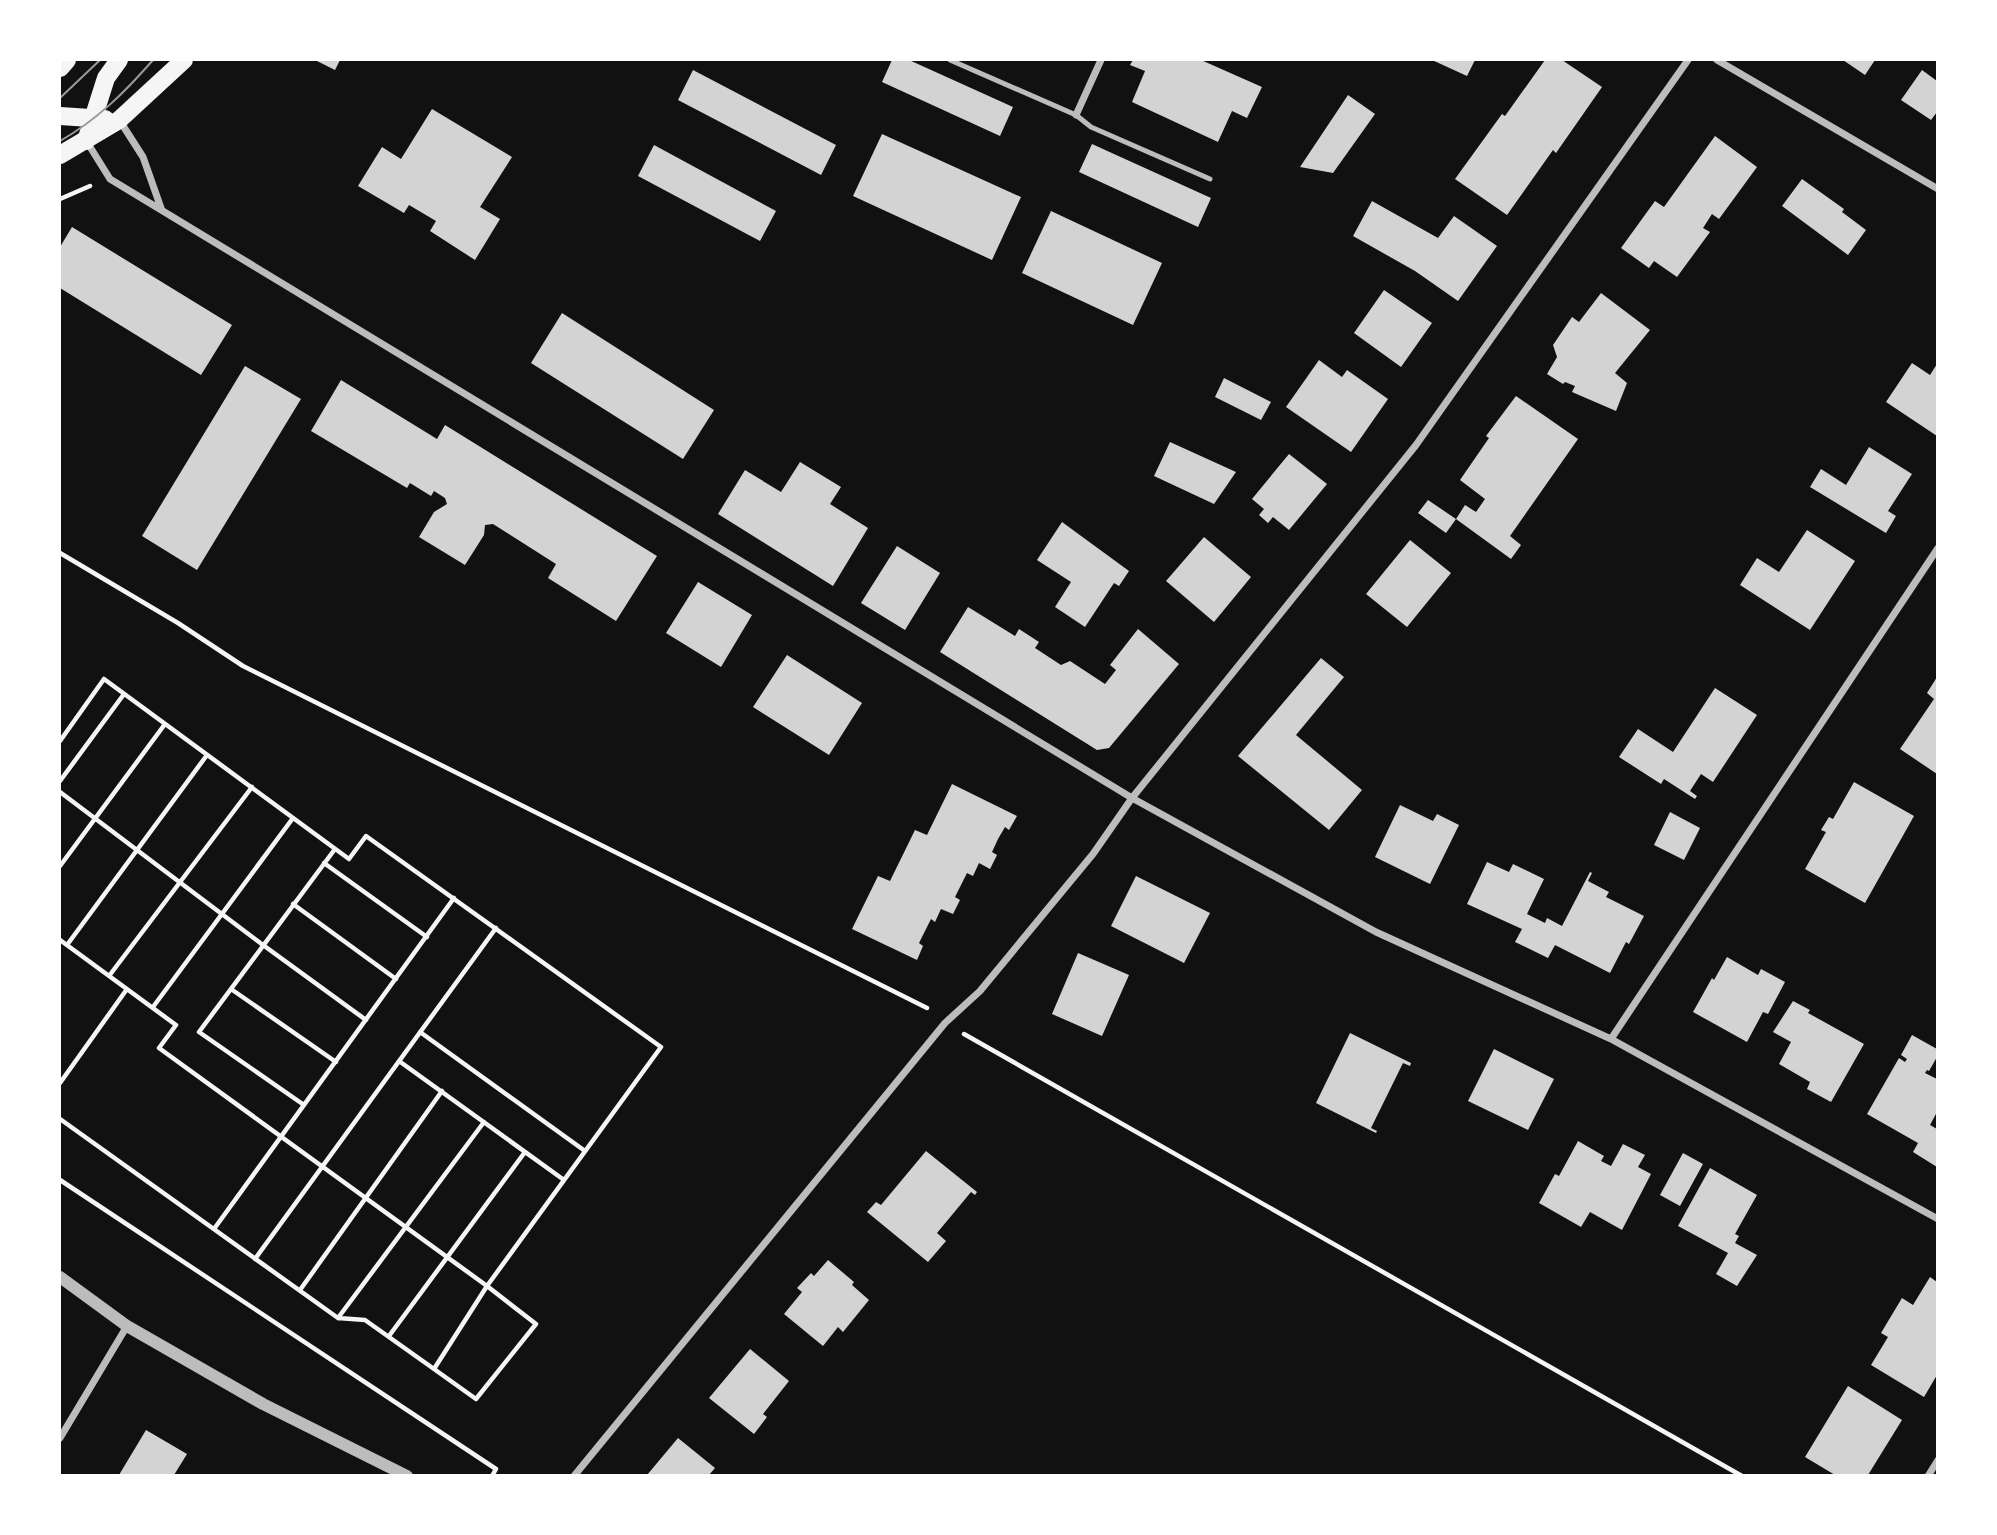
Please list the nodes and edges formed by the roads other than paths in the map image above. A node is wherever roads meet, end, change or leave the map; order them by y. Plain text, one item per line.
1 (67, 60) edge
2 (119, 60) edge
3 (184, 60) edge
4 (950, 60) edge
5 (1101, 60) edge
6 (1688, 60) edge
7 (1717, 60) edge
8 (60, 68) edge
9 (1076, 115) junction
10 (60, 116) edge
11 (94, 119) junction
12 (119, 120) junction
13 (86, 141) junction
14 (60, 155) edge
15 (1210, 179) dead end
16 (1937, 190) edge
17 (162, 208) junction
18 (1937, 548) edge
19 (1132, 798) junction
20 (1611, 1039) junction
21 (1937, 1219) edge
22 (60, 1277) edge
23 (127, 1326) junction
24 (60, 1438) edge
25 (1937, 1460) edge
26 (407, 1475) edge
27 (574, 1475) edge
28 (1928, 1475) edge

1 - 8 main road
2 - 11 main road
3 - 12 main road
4 - 9 lane
5 - 9 street
6 - 19 street
7 - 16 street
9 - 15 lane
10 - 11 main road
11 - 12 main road
11 - 13 main road
12 - 13 main road
12 - 17 street
13 - 14 main road
13 - 17 street
17 - 19 street
18 - 20 street
19 - 20 street
19 - 27 street
20 - 21 street
22 - 23 street
23 - 24 street
23 - 26 street
25 - 28 street

